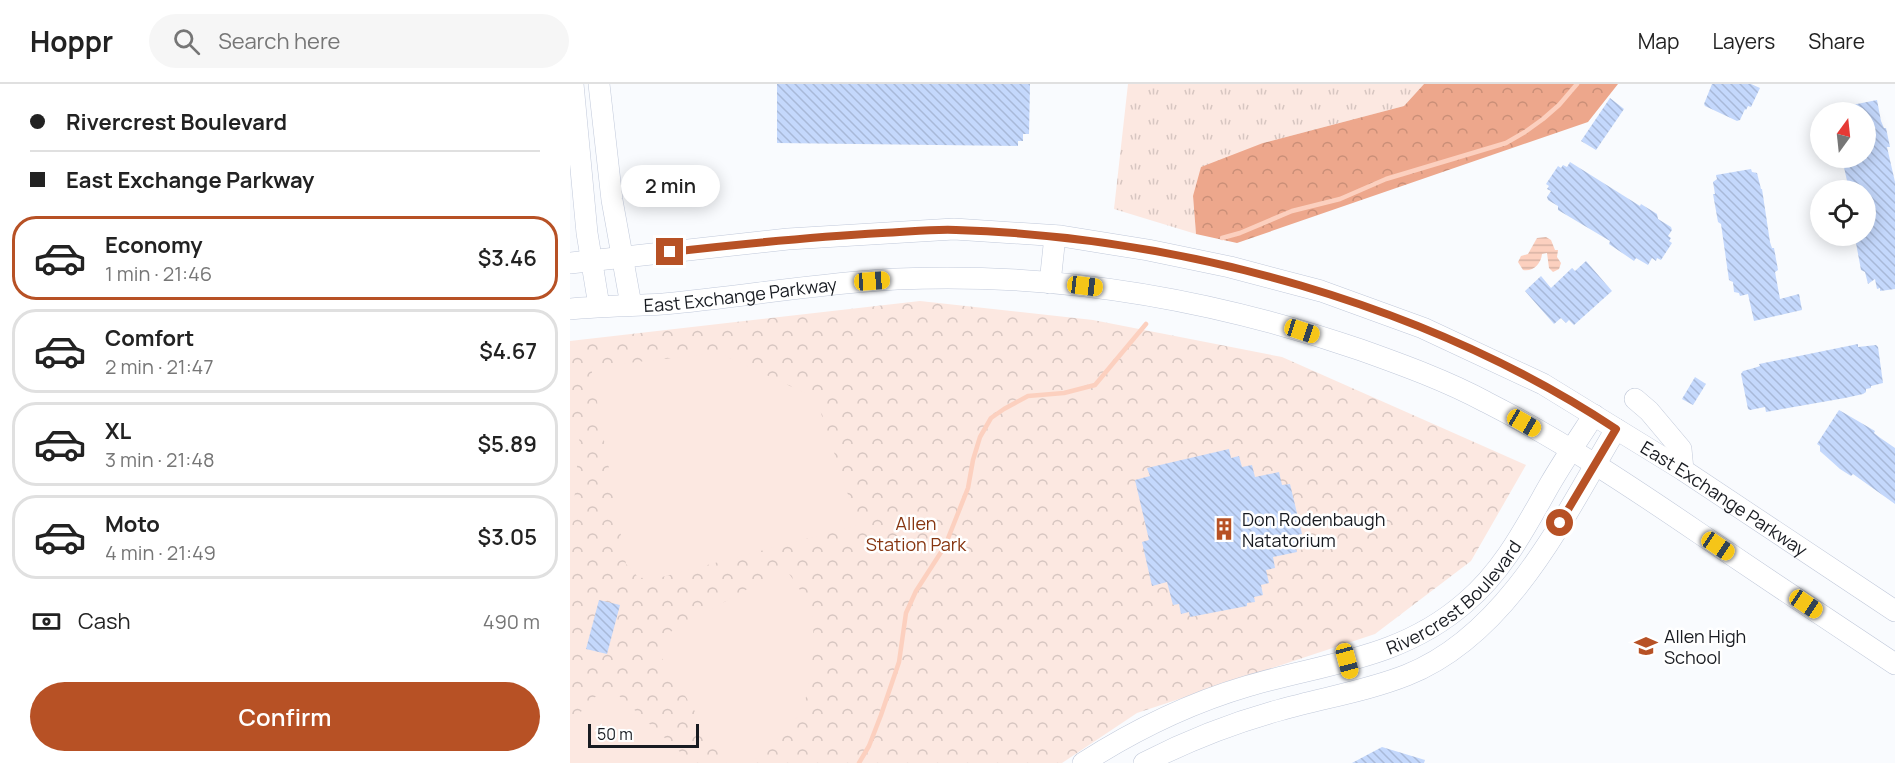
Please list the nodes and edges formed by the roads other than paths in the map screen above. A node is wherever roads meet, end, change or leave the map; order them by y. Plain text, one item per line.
1 (573, 84) edge
2 (599, 84) edge
3 (1055, 236) junction
4 (623, 257) junction
5 (592, 261) junction
6 (570, 263) edge
7 (1050, 283) junction
8 (631, 305) junction
9 (599, 306) junction
10 (570, 309) edge
11 (1635, 399) dead end
12 (1594, 415) junction
13 (1616, 429) junction
14 (1572, 450) junction
15 (1595, 464) junction
16 (1683, 470) junction
17 (1895, 611) edge
18 (1347, 661) junction
19 (1895, 664) edge
20 (1354, 690) junction
21 (1083, 763) edge
22 (1144, 763) edge

1 - 5 main road
2 - 4 main road
3 - 4 main road, East Exchange Parkway
3 - 7 main road
3 - 12 main road, East Exchange Parkway
4 - 5 main road, East Exchange Parkway
4 - 8 main road
5 - 6 main road, East Exchange Parkway
5 - 9 main road
7 - 8 main road, East Exchange Parkway
7 - 14 main road, East Exchange Parkway
8 - 9 main road, East Exchange Parkway
9 - 10 main road, East Exchange Parkway
11 - 16 main road
12 - 13 main road, East Exchange Parkway
12 - 14 main road, Rivercrest Boulevard
13 - 15 main road, Rivercrest Boulevard
13 - 16 main road, East Exchange Parkway
14 - 15 main road, East Exchange Parkway
14 - 18 main road, Rivercrest Boulevard
15 - 19 main road, East Exchange Parkway
15 - 20 main road, Rivercrest Boulevard
16 - 17 main road, East Exchange Parkway
18 - 20 main road
18 - 21 main road, Rivercrest Boulevard
20 - 22 main road, Rivercrest Boulevard

